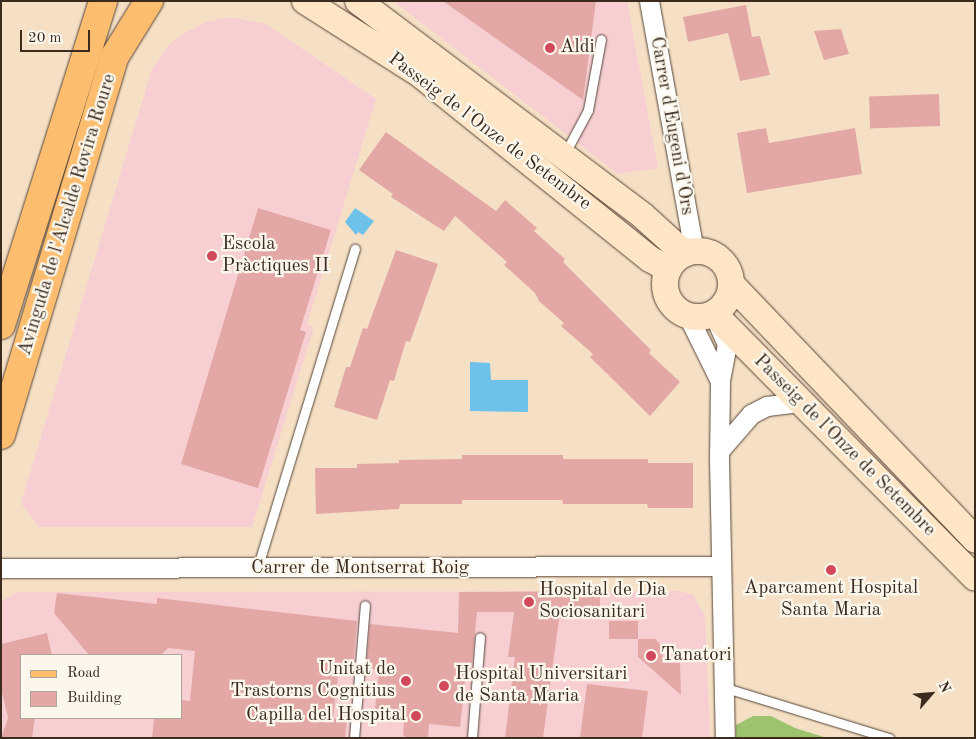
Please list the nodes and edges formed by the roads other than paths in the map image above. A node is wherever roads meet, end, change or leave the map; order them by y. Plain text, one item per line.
1 (103, 1) edge
2 (149, 1) edge
3 (305, 1) edge
4 (358, 1) edge
5 (649, 1) edge
6 (601, 40) dead end
7 (564, 156) junction
8 (355, 248) dead end
9 (682, 258) junction
10 (732, 285) junction
11 (714, 314) junction
12 (688, 316) junction
13 (1, 325) edge
14 (720, 381) junction
15 (802, 402) junction
16 (1, 435) edge
17 (719, 451) junction
18 (975, 539) edge
19 (719, 566) junction
20 (1, 568) edge
21 (257, 570) junction
22 (975, 578) edge
23 (366, 605) dead end
24 (480, 637) dead end
25 (723, 687) junction
26 (354, 738) edge
27 (472, 738) edge
28 (725, 738) edge
29 (889, 738) edge

1 - 13 main road, Avinguda de l'Alcalde Rovira Roure
2 - 16 main road, Avinguda de l'Alcalde Rovira Roure
3 - 9 street, Passeig de l'Onze de Setembre
4 - 7 street, Passeig de l'Onze de Setembre
5 - 9 street, Carrer d'Eugeni d'Ors
6 - 7 lane
7 - 9 street, Passeig de l'Onze de Setembre
8 - 21 lane
9 - 10 street
9 - 12 street
10 - 11 street
10 - 18 street, Passeig de l'Onze de Setembre
11 - 12 street
11 - 14 street
11 - 15 street, Passeig de l'Onze de Setembre
12 - 14 street
14 - 17 street
15 - 17 street
15 - 22 street, Passeig de l'Onze de Setembre
17 - 19 street
19 - 21 street, Carrer de Montserrat Roig
19 - 25 street
20 - 21 street, Carrer de Montserrat Roig
23 - 26 lane
24 - 27 lane
25 - 28 street
25 - 29 lane

